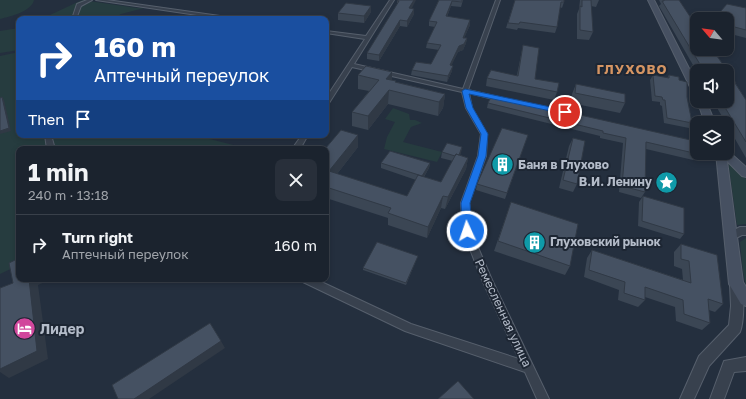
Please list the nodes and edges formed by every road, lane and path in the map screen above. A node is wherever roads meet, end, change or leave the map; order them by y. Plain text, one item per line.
1 (90, 0) edge
2 (98, 0) edge
3 (392, 0) edge
4 (498, 0) edge
5 (651, 0) edge
6 (75, 16) edge
7 (213, 16) edge
8 (329, 32) edge
9 (368, 38) junction
10 (350, 65) junction
11 (690, 79) edge
12 (465, 91) junction
13 (329, 98) edge
14 (510, 101) edge
15 (722, 160) edge
16 (732, 160) edge
17 (746, 173) edge
18 (746, 231) edge
19 (730, 238) junction
20 (312, 282) edge
21 (736, 284) junction
22 (746, 298) edge
23 (746, 364) edge
24 (529, 368) junction
25 (543, 399) edge
26 (686, 399) edge
27 (716, 399) edge

1 - 6 street
2 - 7 street
3 - 9 street
4 - 12 street
5 - 11 main road
8 - 9 street
9 - 10 street
10 - 12 street
10 - 13 street
12 - 14 street
12 - 24 street, Ремесленная улица
15 - 19 main road
16 - 17 main road
18 - 19 street
19 - 21 main road
20 - 24 street
21 - 22 main road
21 - 26 street
23 - 27 street
24 - 25 street, Ремесленная улица

